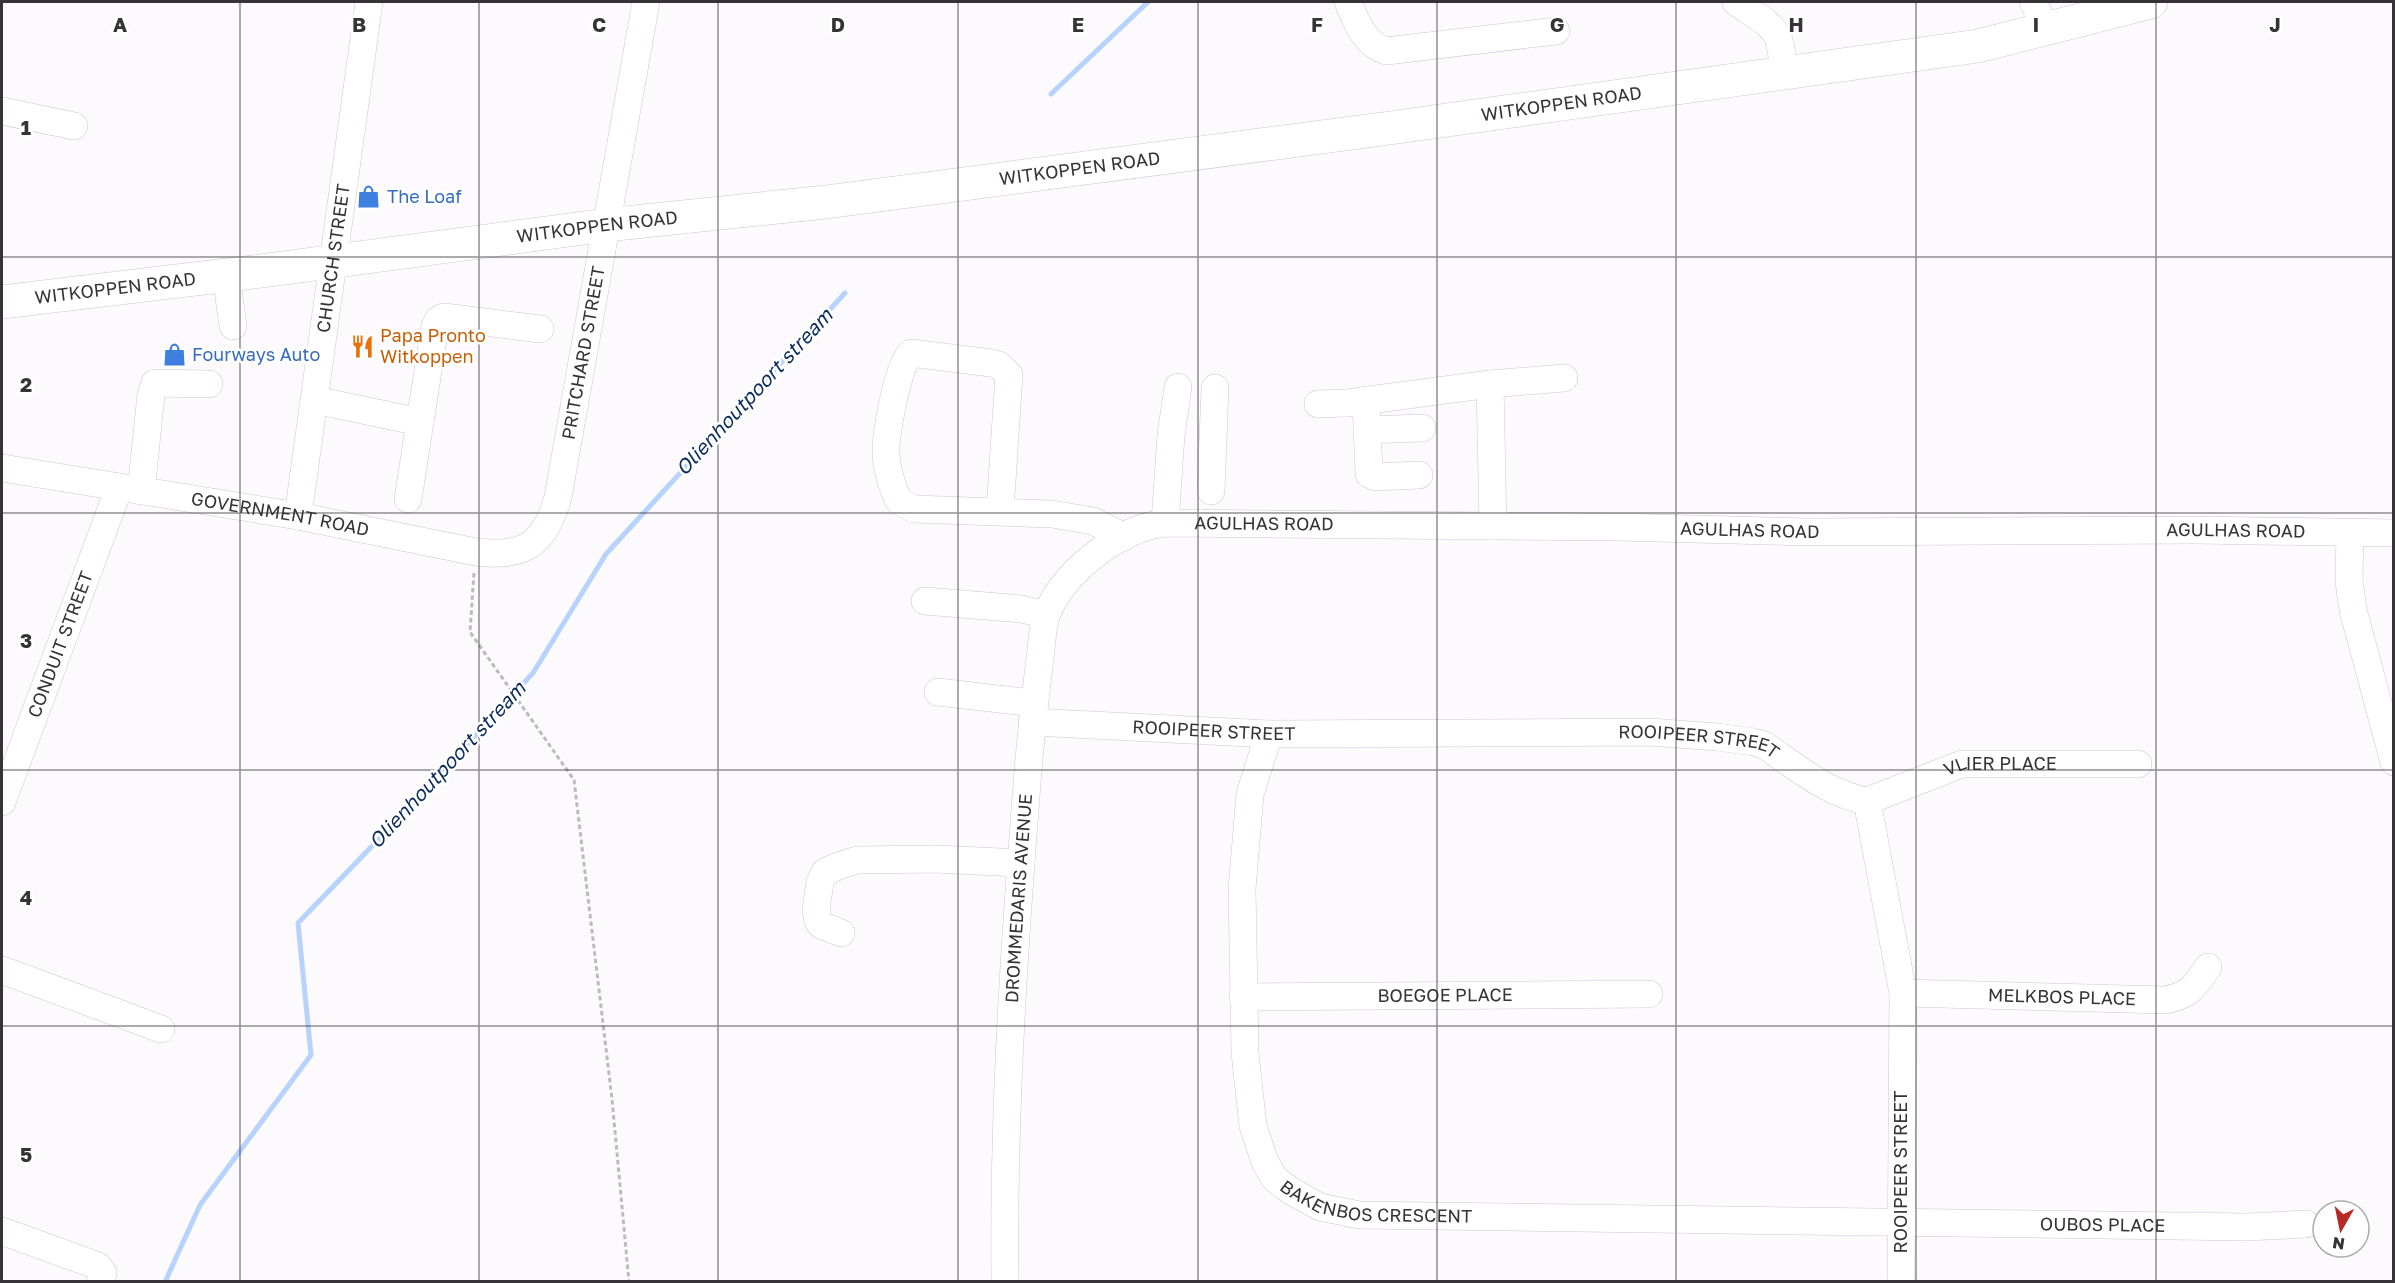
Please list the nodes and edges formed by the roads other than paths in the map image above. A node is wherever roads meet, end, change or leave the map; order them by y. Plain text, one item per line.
1 (369, 2) edge
2 (646, 2) edge
3 (1348, 2) edge
4 (1736, 2) edge
5 (2151, 2) edge
6 (2040, 15) edge
7 (1556, 31) dead end
8 (1783, 74) junction
9 (2, 111) edge
10 (74, 126) dead end
11 (606, 225) junction
12 (335, 260) junction
13 (226, 275) junction
14 (5, 299) edge
15 (233, 326) dead end
16 (540, 329) dead end
17 (1564, 378) dead end
18 (209, 384) dead end
19 (1490, 384) junction
20 (1178, 387) dead end
21 (1215, 388) dead end
22 (315, 400) junction
23 (1366, 400) junction
24 (1318, 404) dead end
25 (420, 422) junction
26 (1422, 428) dead end
27 (1367, 430) junction
28 (1171, 435) junction
29 (1214, 436) junction
30 (2, 468) edge
31 (1419, 475) dead end
32 (130, 489) junction
33 (1211, 491) dead end
34 (408, 499) dead end
35 (1000, 511) junction
36 (298, 516) junction
37 (1165, 523) junction
38 (548, 526) joint
39 (1499, 526) junction
40 (2350, 533) junction
41 (2394, 533) edge
42 (1117, 541) junction
43 (925, 601) dead end
44 (1046, 615) junction
45 (938, 692) dead end
46 (1032, 712) junction
47 (1269, 734) junction
48 (2394, 762) edge
49 (2138, 764) dead end
50 (1867, 801) junction
51 (2, 802) edge
52 (1021, 863) junction
53 (841, 933) dead end
54 (2208, 967) dead end
55 (2, 970) edge
56 (1902, 993) junction
57 (1649, 994) dead end
58 (1244, 998) junction
59 (161, 1029) dead end
60 (1900, 1222) junction
61 (2306, 1224) dead end
62 (2, 1231) edge
63 (100, 1281) edge
64 (1005, 1281) edge
65 (1901, 1281) edge

1 - 12 street, CHURCH STREET
2 - 11 street, PRITCHARD STREET
3 - 7 street
4 - 8 street
5 - 6 main road, WITKOPPEN ROAD
6 - 8 main road, WITKOPPEN ROAD
8 - 11 main road, WITKOPPEN ROAD
9 - 10 street
11 - 12 main road, WITKOPPEN ROAD
11 - 38 street, PRITCHARD STREET
12 - 13 main road, WITKOPPEN ROAD
12 - 22 street, CHURCH STREET
13 - 14 main road, WITKOPPEN ROAD
13 - 15 street
16 - 25 street
17 - 19 street
18 - 32 street, CONDUIT STREET
19 - 23 street
19 - 39 street
20 - 28 street
21 - 29 street
22 - 25 street
22 - 36 street, CHURCH STREET
23 - 24 street
23 - 27 street
25 - 34 street
26 - 27 street
27 - 31 street
28 - 29 street
28 - 37 street
29 - 33 street
30 - 32 street, GOVERNMENT ROAD
32 - 36 street, GOVERNMENT ROAD
32 - 51 street, CONDUIT STREET
35 - 35 street
35 - 42 street
36 - 38 street, GOVERNMENT ROAD
37 - 39 street, AGULHAS ROAD
37 - 42 street, AGULHAS ROAD
39 - 40 street, AGULHAS ROAD
40 - 41 street, AGULHAS ROAD
40 - 48 street
42 - 44 street, DROMMEDARIS AVENUE
43 - 44 street
44 - 46 street, DROMMEDARIS AVENUE
45 - 46 street, ROOIPEER STREET
46 - 47 street, ROOIPEER STREET
46 - 52 street, DROMMEDARIS AVENUE
47 - 50 street, ROOIPEER STREET
47 - 58 street, BAKENBOS CRESCENT
49 - 50 street, VLIER PLACE
50 - 56 street, ROOIPEER STREET
52 - 53 street
52 - 64 street, DROMMEDARIS AVENUE
54 - 56 street, MELKBOS PLACE
55 - 59 street
56 - 60 street, ROOIPEER STREET
57 - 58 street, BOEGOE PLACE
58 - 60 street, BAKENBOS CRESCENT
60 - 61 street, OUBOS PLACE
60 - 65 street, ROOIPEER STREET
62 - 63 street

